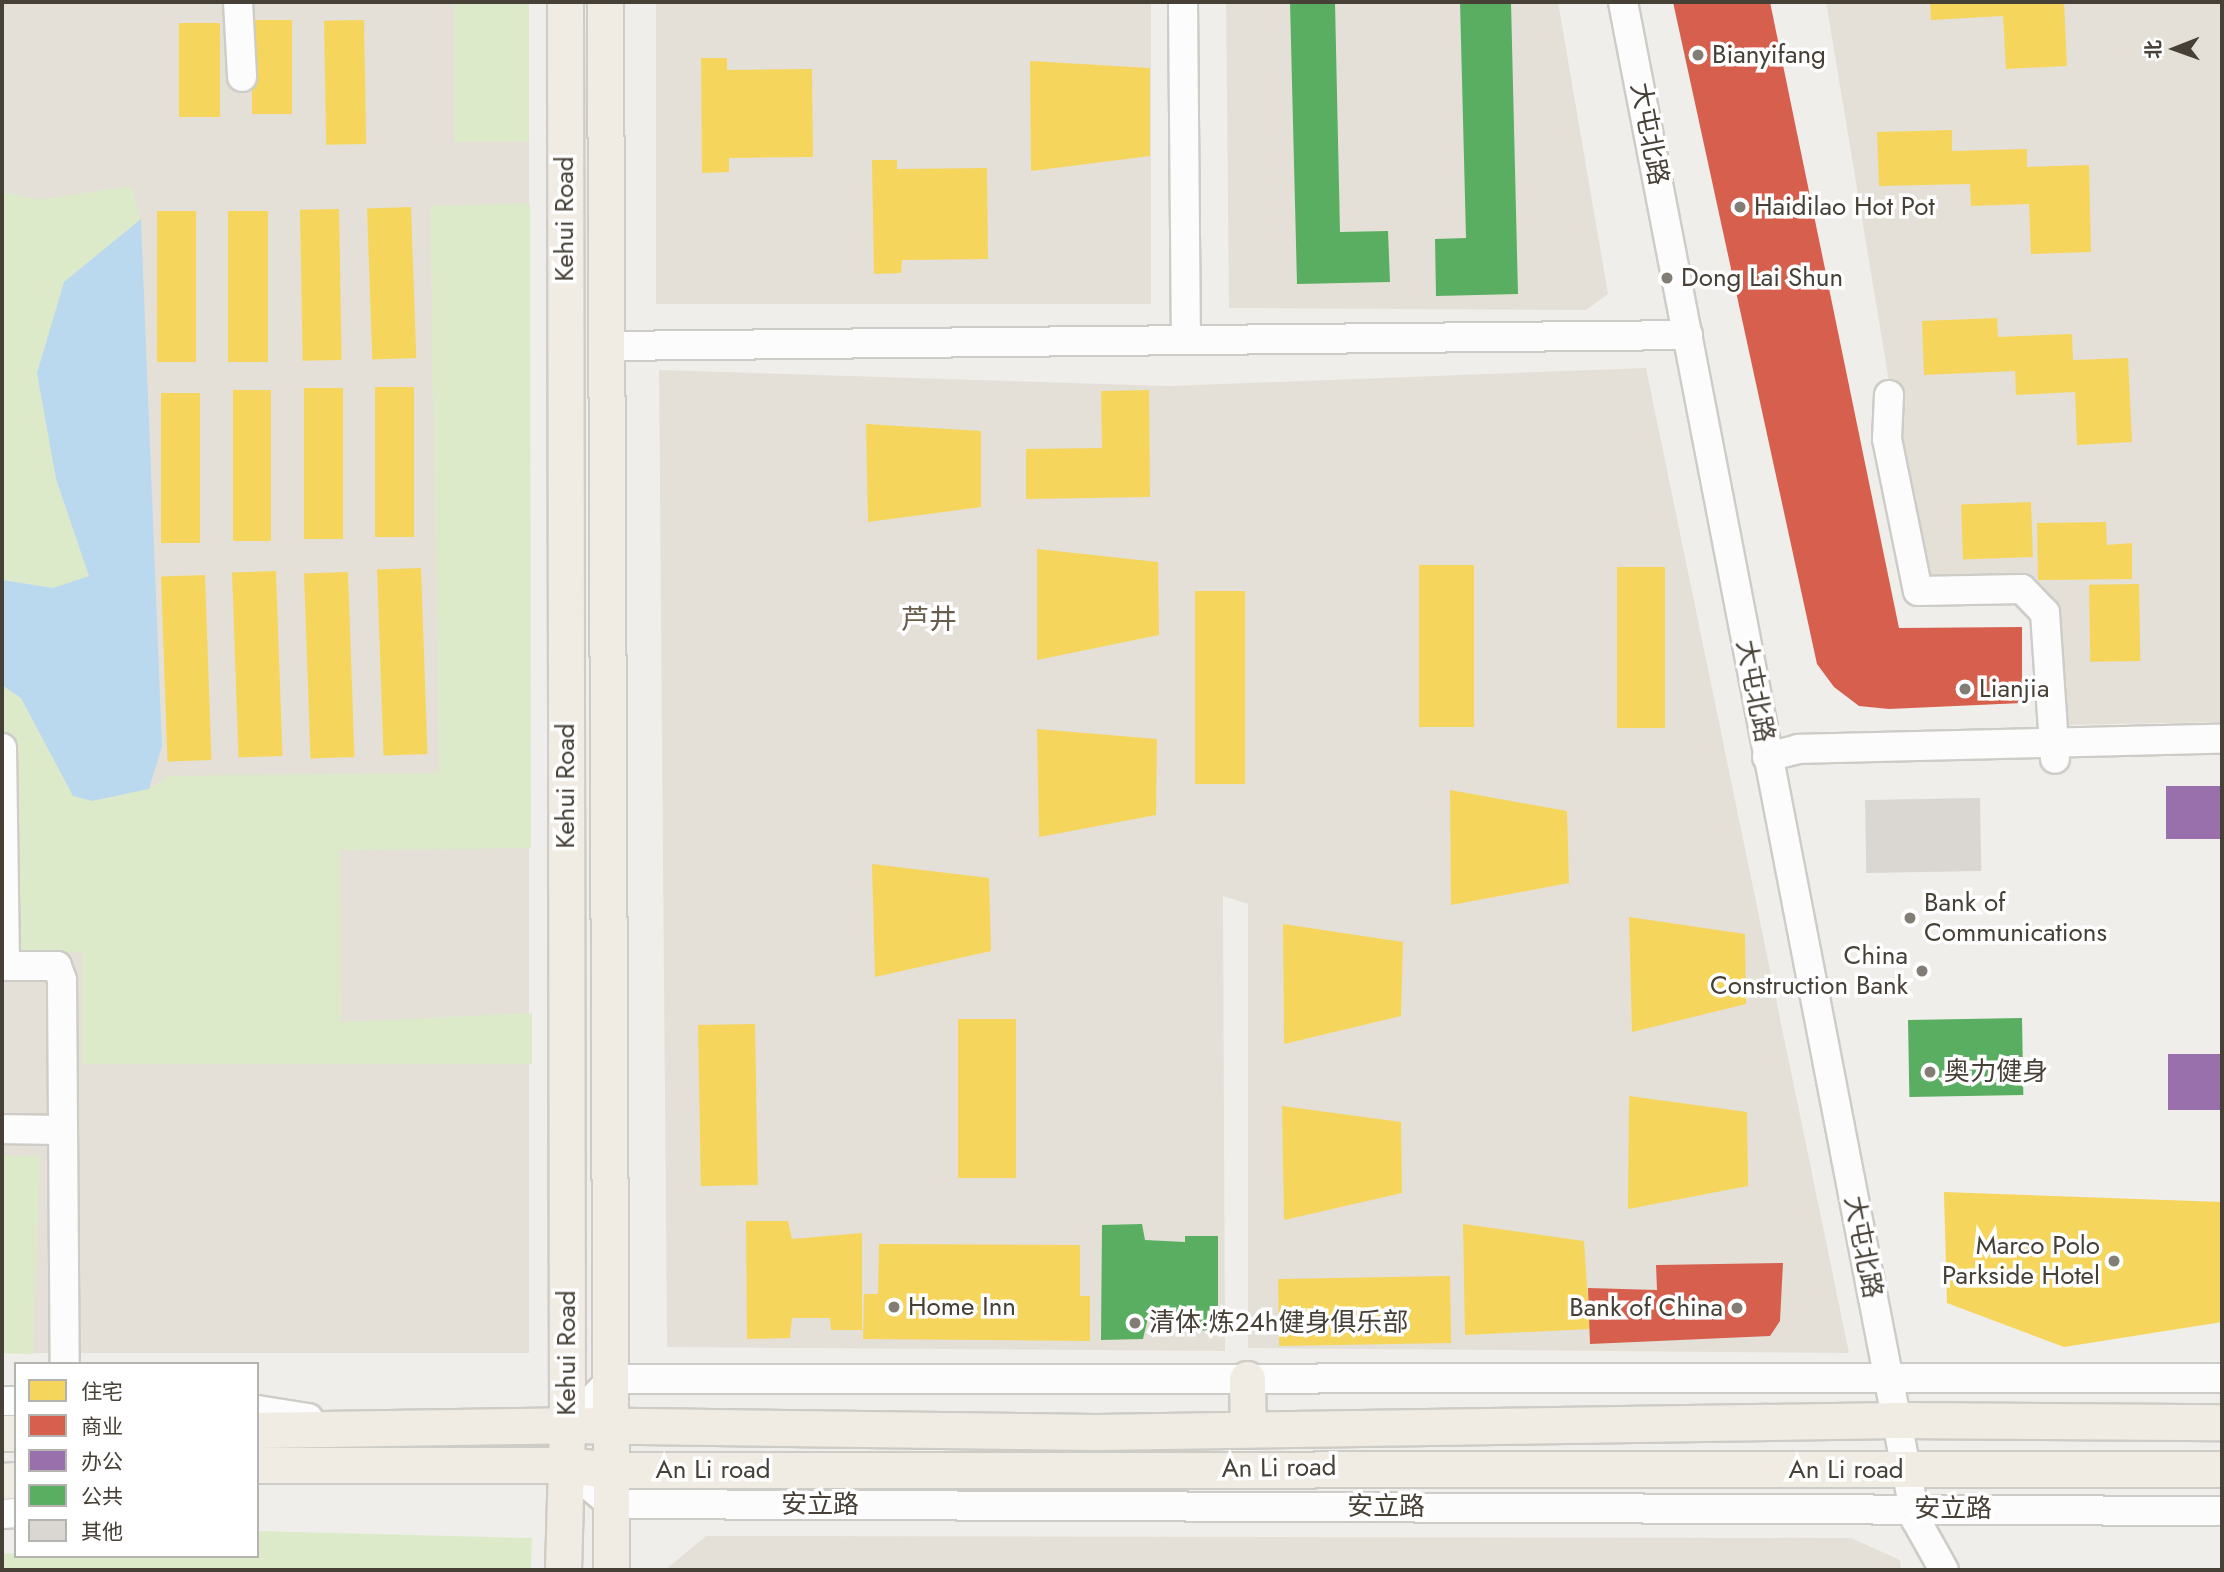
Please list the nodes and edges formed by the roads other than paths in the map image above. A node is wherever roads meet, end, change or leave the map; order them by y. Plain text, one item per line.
1 (238, 2) edge
2 (565, 2) edge
3 (605, 2) edge
4 (1183, 2) edge
5 (1623, 2) edge
6 (242, 77) dead end
7 (1688, 335) junction
8 (1186, 340) junction
9 (607, 346) junction
10 (1889, 396) dead end
11 (2222, 739) edge
12 (2, 748) edge
13 (2055, 751) junction
14 (1767, 757) junction
15 (2222, 757) edge
16 (2, 1129) edge
17 (63, 1130) junction
18 (65, 1362) edge
19 (2222, 1378) edge
20 (611, 1379) junction
21 (1247, 1379) junction
22 (1889, 1379) junction
23 (259, 1410) edge
24 (1897, 1420) junction
25 (2222, 1422) edge
26 (567, 1425) junction
27 (612, 1426) junction
28 (377, 1428) junction
29 (1248, 1429) junction
30 (259, 1430) edge
31 (259, 1465) edge
32 (337, 1465) junction
33 (565, 1465) junction
34 (2222, 1469) edge
35 (612, 1470) junction
36 (1907, 1471) junction
37 (259, 1478) edge
38 (611, 1504) junction
39 (1914, 1509) junction
40 (2222, 1511) edge
41 (563, 1570) edge
42 (611, 1570) edge
43 (1944, 1570) edge

1 - 6 street
2 - 26 main road, Kehui Road
3 - 9 main road, Kehui Road
4 - 8 street
5 - 7 street, 大屯北路
7 - 8 street
7 - 14 street, 大屯北路
8 - 9 street
9 - 20 main road, Kehui Road
10 - 13 street
11 - 13 street
12 - 17 street
13 - 14 street
13 - 15 street
14 - 22 street, 大屯北路
16 - 17 street
17 - 18 street
19 - 22 street
20 - 21 street
20 - 26 street
20 - 27 main road, Kehui Road
21 - 22 street
21 - 29 main road
22 - 24 street, 大屯北路
23 - 28 street, An Li road
24 - 25 main road, An Li road
24 - 29 main road, An Li road
24 - 36 street
26 - 27 main road, An Li road
26 - 28 main road, An Li road
26 - 33 main road, Kehui Road
27 - 29 main road, An Li road
27 - 35 main road, Kehui Road
28 - 30 main road, An Li road
31 - 32 main road, An Li road
32 - 33 main road, An Li road
32 - 37 street, An Li road
33 - 35 main road, An Li road
33 - 38 street
33 - 41 main road, Kehui Road
34 - 36 main road, An Li road
35 - 36 main road, An Li road
35 - 38 main road, Kehui Road
36 - 39 street
38 - 39 street, 安立路
38 - 42 main road, Kehui Road
39 - 40 street, 安立路
39 - 43 street

